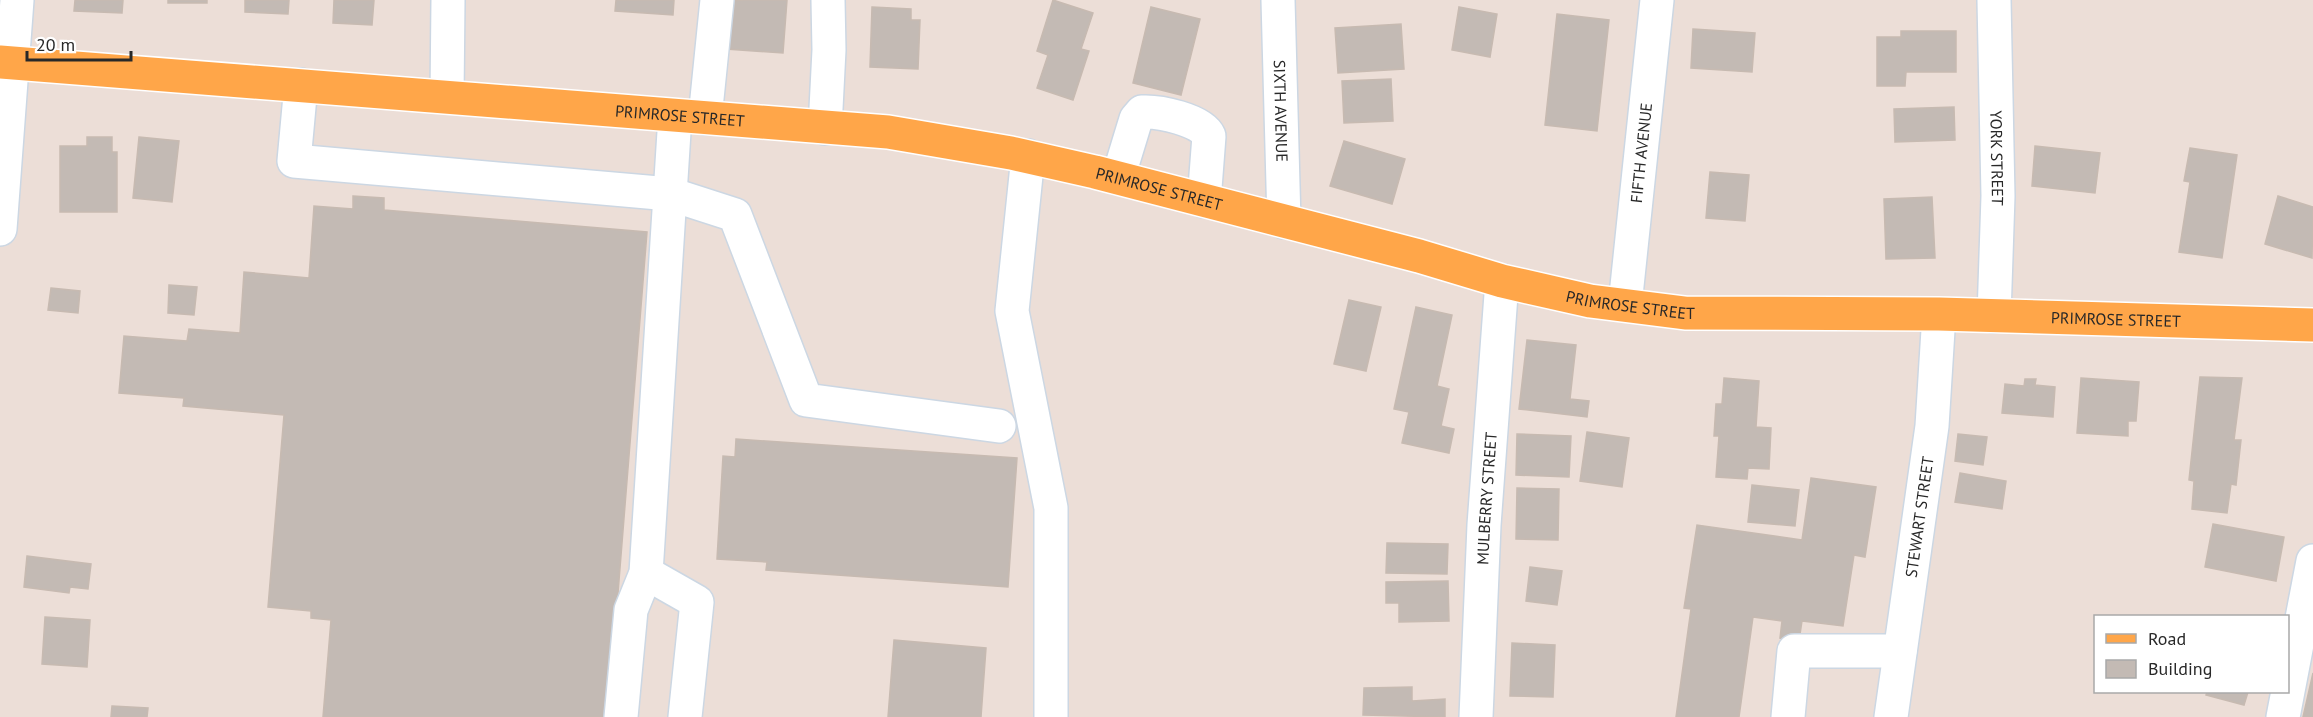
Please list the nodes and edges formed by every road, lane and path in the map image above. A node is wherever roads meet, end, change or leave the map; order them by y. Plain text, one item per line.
1 (16, 0) edge
2 (448, 0) edge
3 (717, 0) edge
4 (828, 0) edge
5 (1278, 0) edge
6 (1657, 0) edge
7 (1994, 0) edge
8 (6, 62) edge
9 (301, 85) junction
10 (447, 97) junction
11 (690, 117) junction
12 (825, 128) junction
13 (1028, 156) junction
14 (1118, 178) junction
15 (670, 194) junction
16 (1204, 201) junction
17 (1284, 222) junction
18 (0, 229) edge
19 (1502, 281) junction
20 (1625, 306) junction
21 (1939, 314) junction
22 (1994, 316) junction
23 (2313, 325) edge
24 (999, 426) dead end
25 (2313, 561) edge
26 (646, 573) junction
27 (1900, 651) junction
28 (2289, 686) edge
29 (2288, 693) edge
30 (621, 717) edge
31 (685, 717) edge
32 (1051, 717) edge
33 (1476, 717) edge
34 (1788, 717) edge
35 (1891, 717) edge
36 (2283, 717) edge

1 - 8 street
2 - 10 street
3 - 11 street
4 - 12 street
5 - 17 street, SIXTH AVENUE
6 - 20 street, FIFTH AVENUE
7 - 22 street, YORK STREET
8 - 9 main road, PRIMROSE STREET
8 - 18 street
9 - 10 main road, PRIMROSE STREET
9 - 15 street
10 - 11 main road, PRIMROSE STREET
11 - 12 main road, PRIMROSE STREET
11 - 15 street
12 - 13 main road, PRIMROSE STREET
13 - 14 main road, PRIMROSE STREET
13 - 32 street
14 - 16 main road, PRIMROSE STREET
14 - 16 street
15 - 24 street
15 - 26 street
16 - 17 main road, PRIMROSE STREET
17 - 19 main road, PRIMROSE STREET
19 - 20 main road, PRIMROSE STREET
19 - 33 street, MULBERRY STREET
20 - 21 main road, PRIMROSE STREET
21 - 22 main road, PRIMROSE STREET
21 - 27 street, STEWART STREET
22 - 23 main road, PRIMROSE STREET
25 - 28 street
26 - 30 street
26 - 31 street
27 - 34 street
27 - 35 street, STEWART STREET
29 - 36 street

